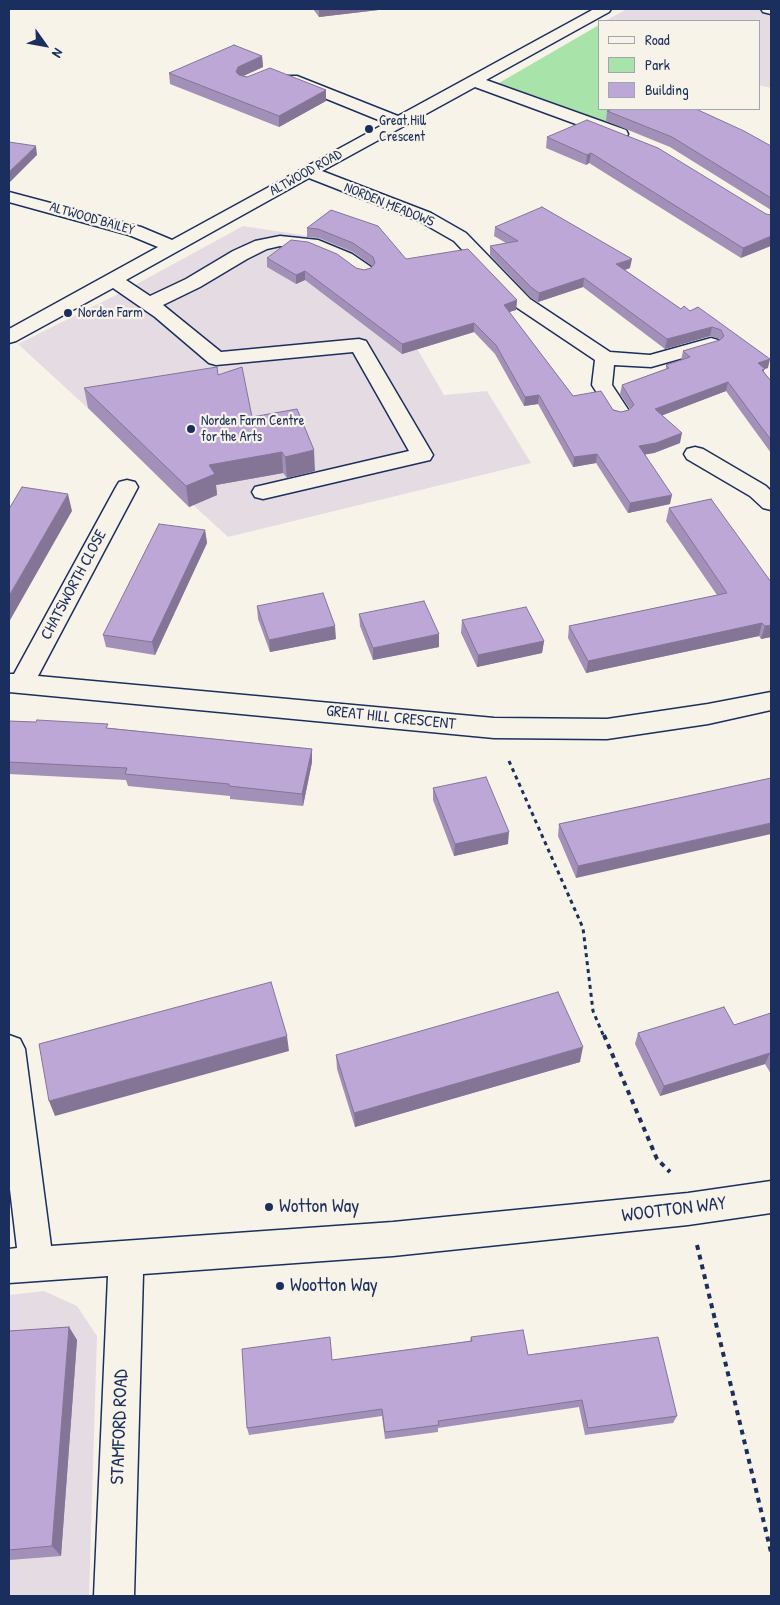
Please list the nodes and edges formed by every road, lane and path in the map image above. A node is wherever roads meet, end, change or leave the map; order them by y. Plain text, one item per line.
1 (604, 9) edge
2 (279, 74) edge
3 (474, 80) junction
4 (399, 122) junction
5 (632, 139) edge
6 (308, 172) junction
7 (9, 198) edge
8 (172, 247) junction
9 (364, 271) edge
10 (114, 280) junction
11 (149, 304) junction
12 (9, 337) edge
13 (711, 344) edge
14 (605, 358) junction
15 (620, 414) edge
16 (695, 454) dead end
17 (127, 487) dead end
18 (263, 492) dead end
19 (771, 503) edge
20 (15, 683) edge
21 (771, 701) edge
22 (494, 728) junction
23 (9, 1049) edge
24 (677, 1178) dead end
25 (771, 1197) edge
26 (695, 1235) dead end
27 (126, 1257) junction
28 (22, 1265) edge
29 (771, 1552) edge
30 (114, 1596) edge

1 - 3 street, ALTWOOD ROAD
2 - 4 street
3 - 4 street, ALTWOOD ROAD
3 - 5 street
4 - 6 street, ALTWOOD ROAD
6 - 8 street, ALTWOOD ROAD
6 - 14 street, NORDEN MEADOWS
7 - 8 street, ALTWOOD BAILEY
8 - 10 street, ALTWOOD ROAD
9 - 11 street
10 - 11 street
10 - 12 street, ALTWOOD ROAD
11 - 18 street
13 - 14 street
14 - 15 street
16 - 19 street
17 - 20 street, CHATSWORTH CLOSE
20 - 22 street, GREAT HILL CRESCENT
21 - 22 street, GREAT HILL CRESCENT
22 - 24 path
23 - 28 street
25 - 27 street, WOOTTON WAY
26 - 29 path
27 - 28 street, WOOTTON WAY
27 - 30 street, STAMFORD ROAD

